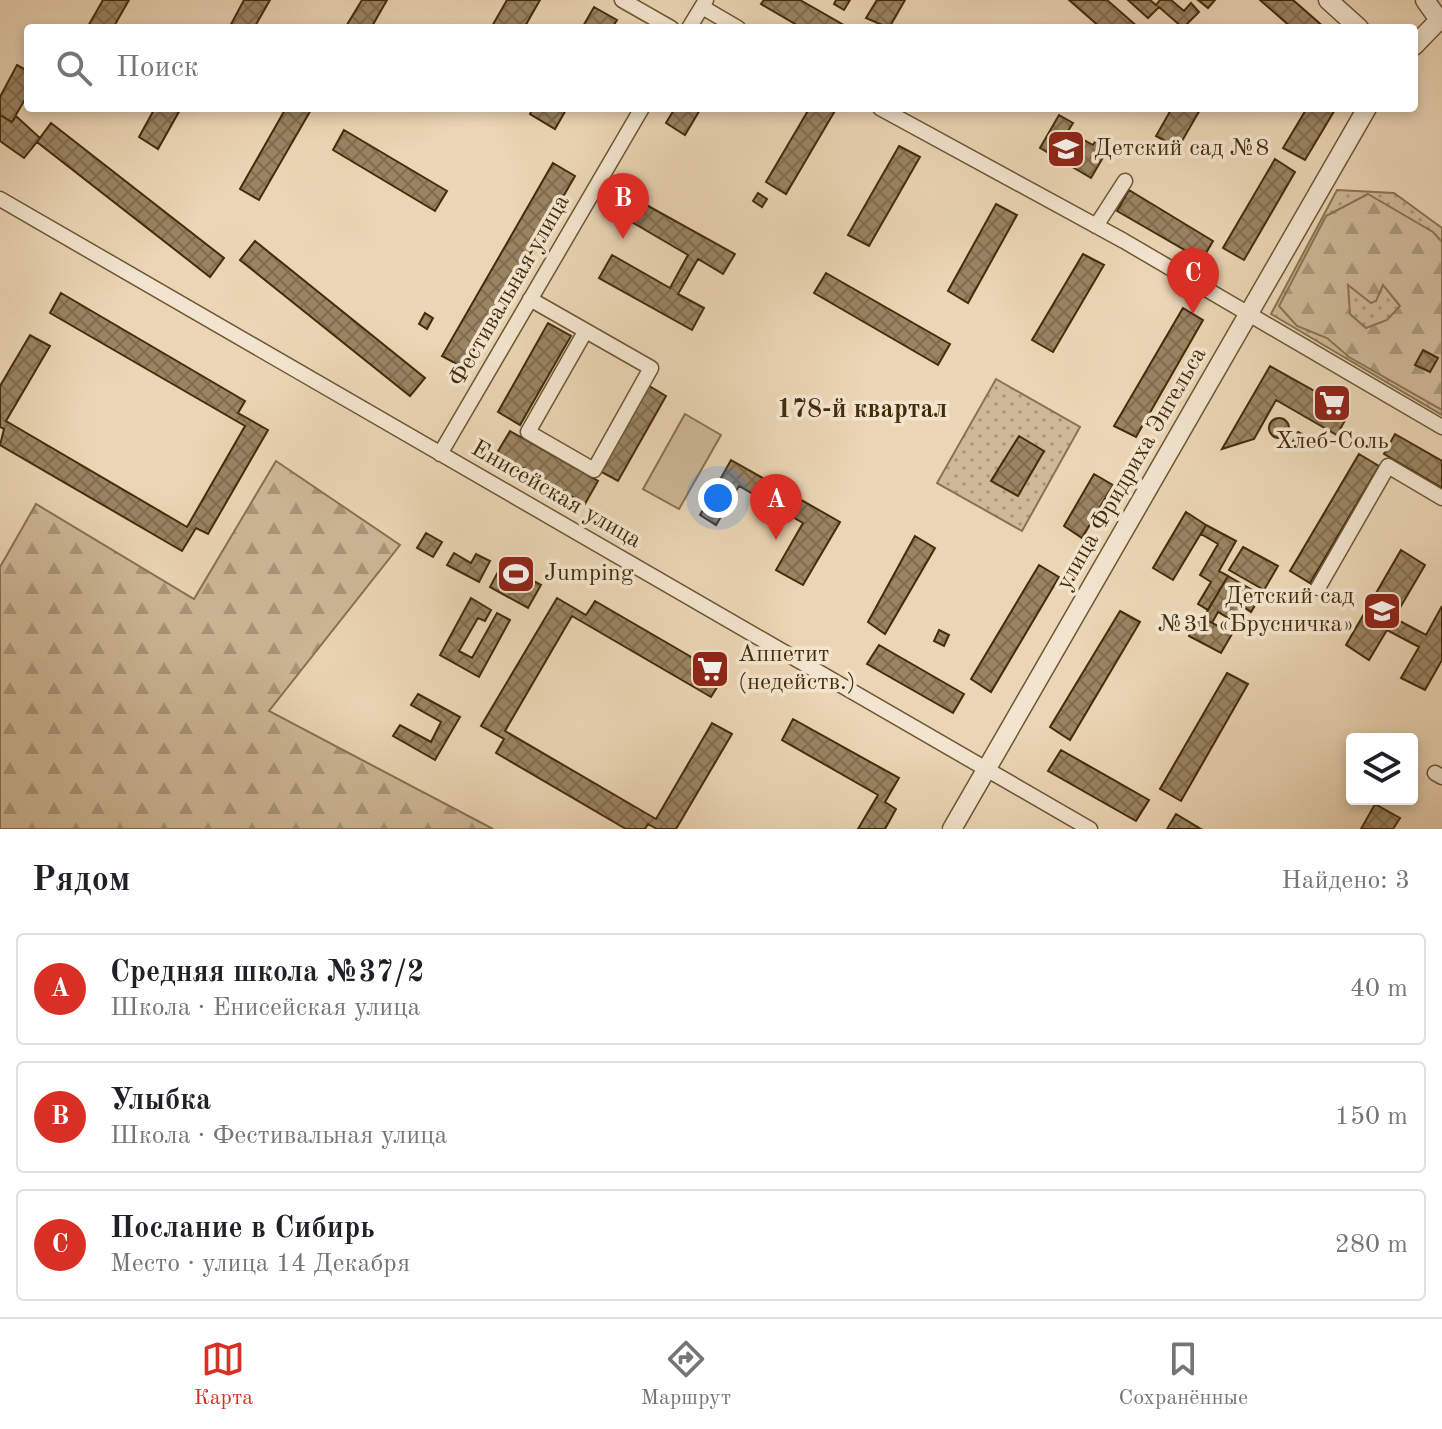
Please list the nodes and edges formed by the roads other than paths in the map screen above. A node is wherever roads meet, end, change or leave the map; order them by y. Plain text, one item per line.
1 (622, 0) edge
2 (1328, 0) edge
3 (1425, 0) edge
4 (704, 4) edge
5 (1440, 18) edge
6 (664, 24) edge
7 (692, 24) edge
8 (732, 24) edge
9 (1355, 24) edge
10 (1418, 42) edge
11 (640, 112) edge
12 (887, 112) edge
13 (1365, 112) edge
14 (1125, 181) dead end
15 (0, 199) edge
16 (1096, 226) junction
17 (530, 299) junction
18 (1248, 315) junction
19 (585, 332) junction
20 (1442, 427) edge
21 (440, 454) junction
22 (1442, 498) edge
23 (1318, 588) dead end
24 (986, 770) junction
25 (952, 829) edge
26 (1090, 829) edge

1 - 6 street
2 - 9 street
3 - 5 street
4 - 7 street
4 - 8 street
5 - 10 street
11 - 17 street, Фестивальная улица
12 - 16 street
13 - 18 street, улица Фридриха Энгельса
14 - 16 street
15 - 21 street, Енисейская улица
16 - 18 street
17 - 19 street
17 - 21 street, Фестивальная улица
18 - 20 street
18 - 24 street, улица Фридриха Энгельса
19 - 19 street
21 - 24 street, Енисейская улица
22 - 23 street
24 - 25 street, улица Фридриха Энгельса
24 - 26 street, Енисейская улица

